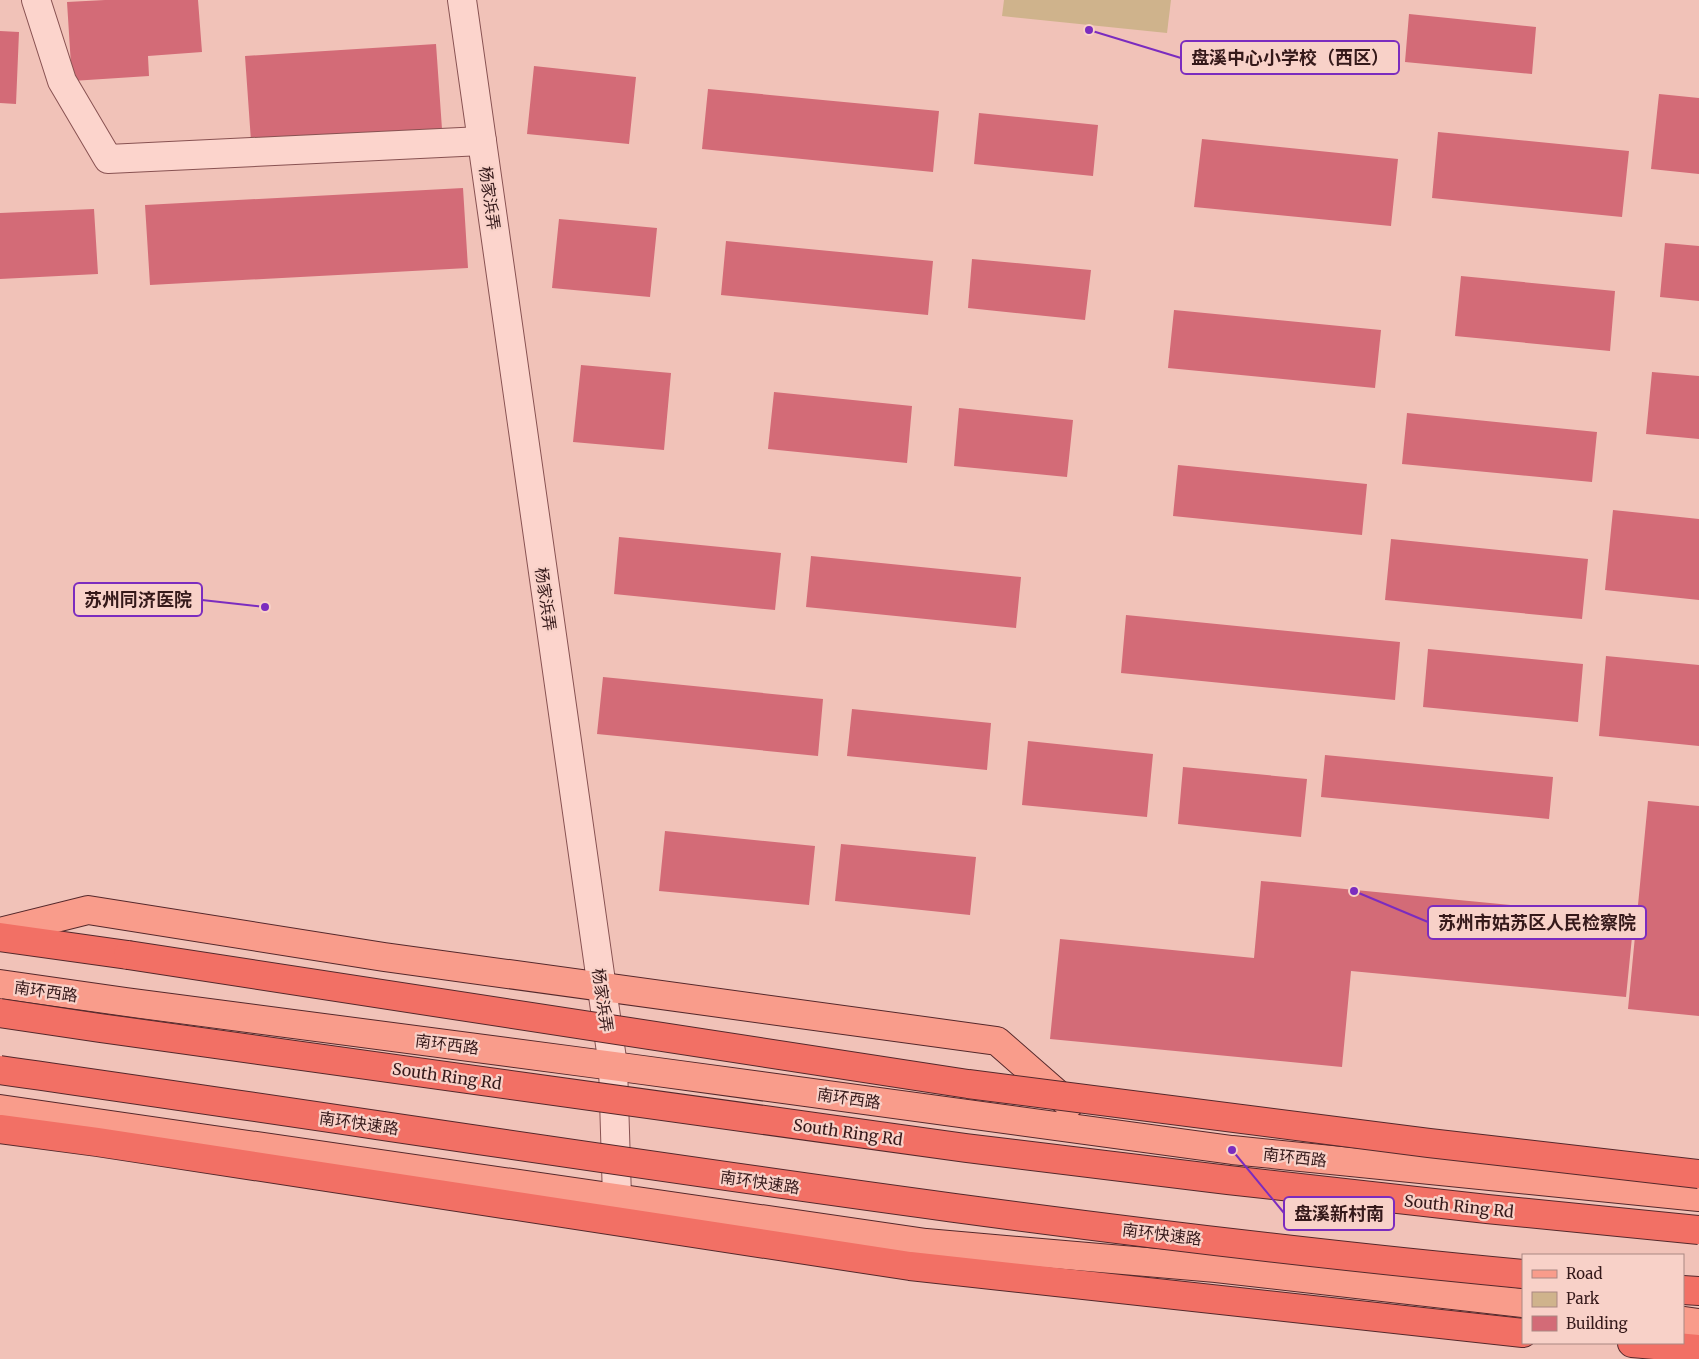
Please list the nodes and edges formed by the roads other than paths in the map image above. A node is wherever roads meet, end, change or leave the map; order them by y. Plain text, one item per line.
1 (36, 0) edge
2 (462, 0) edge
3 (482, 141) junction
4 (0, 932) edge
5 (0, 937) edge
6 (0, 984) edge
7 (601, 986) junction
8 (0, 1013) edge
9 (613, 1066) junction
10 (0, 1070) edge
11 (0, 1110) edge
12 (0, 1129) edge
13 (1103, 1133) junction
14 (1699, 1174) edge
15 (1699, 1197) edge
16 (617, 1198) junction
17 (1699, 1230) edge
18 (1522, 1274) edge
19 (1684, 1290) edge
20 (1699, 1291) edge
21 (1522, 1303) edge
22 (1684, 1321) edge
23 (1699, 1323) edge
24 (1522, 1333) edge
25 (1643, 1344) edge
26 (1699, 1349) edge

1 - 3 street
2 - 3 street, 杨家浜弄
3 - 7 street, 杨家浜弄
4 - 7 main road
5 - 14 highway, bridge
6 - 9 main road, 南环西路
7 - 9 street, 杨家浜弄
7 - 13 main road
8 - 17 highway, South Ring Rd, bridge
9 - 13 main road, 南环西路
9 - 16 street, 杨家浜弄
10 - 18 highway, 南环快速路, bridge
11 - 16 main road
12 - 24 highway
13 - 15 main road, 南环西路
16 - 21 main road
19 - 20 highway
22 - 23 main road
25 - 26 highway

